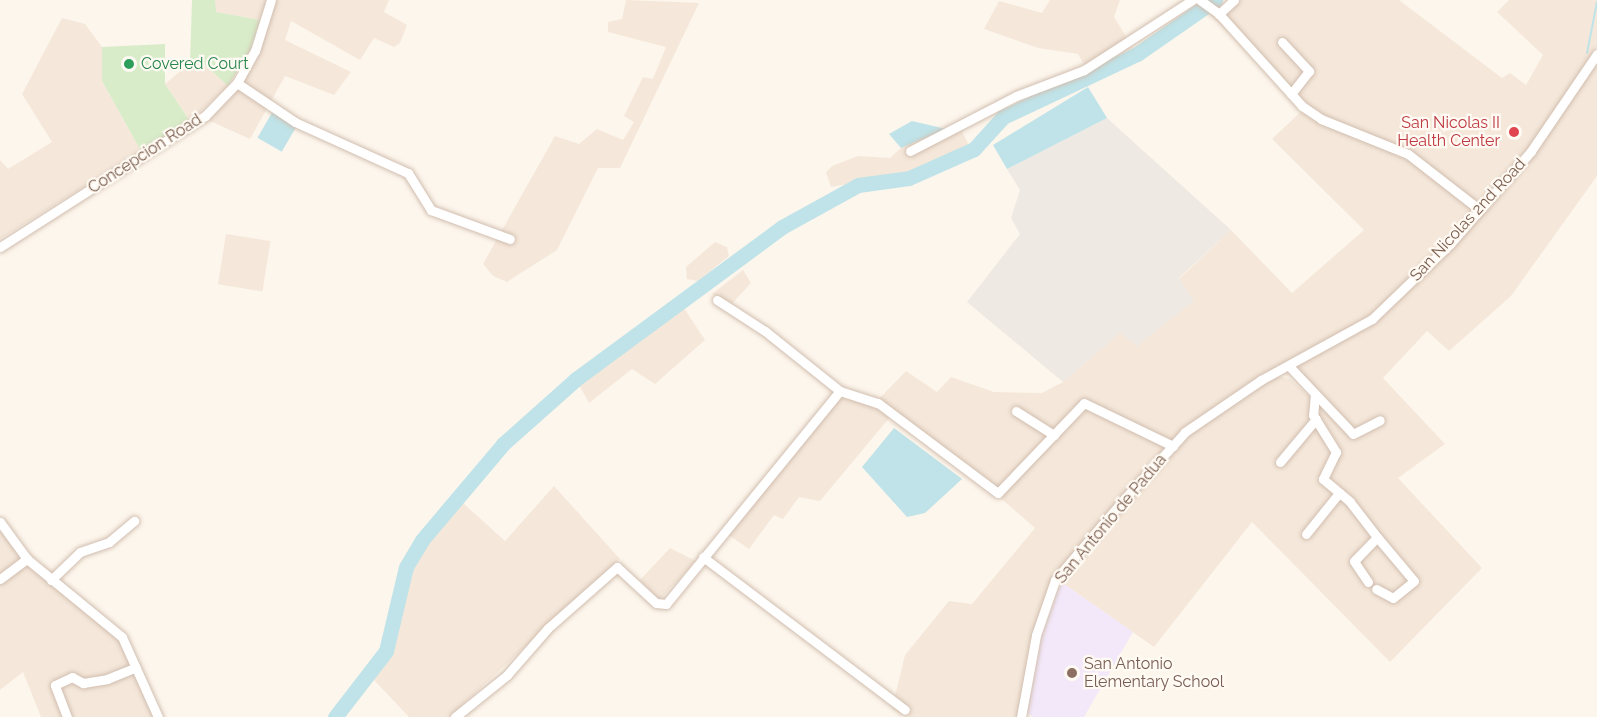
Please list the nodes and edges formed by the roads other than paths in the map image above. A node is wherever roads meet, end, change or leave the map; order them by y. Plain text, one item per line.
1 (271, 0) edge
2 (1192, 0) edge
3 (1200, 0) edge
4 (1234, 0) edge
5 (1215, 12) junction
6 (1282, 42) dead end
7 (1597, 54) edge
8 (237, 83) junction
9 (1291, 94) junction
10 (910, 150) dead end
11 (1480, 210) junction
12 (510, 239) dead end
13 (0, 247) edge
14 (717, 300) dead end
15 (1289, 366) junction
16 (1246, 390) joint
17 (840, 391) junction
18 (1315, 394) junction
19 (1016, 411) dead end
20 (1316, 419) junction
21 (1380, 420) dead end
22 (1054, 435) junction
23 (1173, 446) junction
24 (1280, 462) dead end
25 (1339, 493) junction
26 (134, 521) dead end
27 (0, 522) edge
28 (1306, 534) dead end
29 (1377, 537) junction
30 (704, 557) junction
31 (27, 559) junction
32 (0, 579) edge
33 (51, 580) junction
34 (1368, 582) dead end
35 (1376, 589) dead end
36 (136, 667) junction
37 (905, 710) dead end
38 (67, 717) edge
39 (158, 717) edge
40 (455, 717) edge
41 (1022, 717) edge

1 - 8 street, Concepcion Road
2 - 10 street
3 - 5 street
4 - 5 street
5 - 9 street
6 - 9 street
7 - 11 street, San Nicolas 2nd Road
8 - 12 street
8 - 13 street, Concepcion Road
9 - 11 street
11 - 15 street, San Nicolas 2nd Road
14 - 17 street
15 - 16 street, San Nicolas 2nd Road
15 - 18 street
16 - 23 street, San Antonio de Padua
17 - 22 street
17 - 30 street
18 - 20 street
18 - 21 street
19 - 22 street
20 - 24 street
20 - 25 street
22 - 23 street
23 - 41 street, San Antonio de Padua
25 - 28 street
25 - 29 street
26 - 33 street
27 - 31 street
29 - 34 street
29 - 35 street
30 - 37 street
30 - 40 street
31 - 32 street
31 - 33 street
33 - 36 street
36 - 38 street
36 - 39 street

